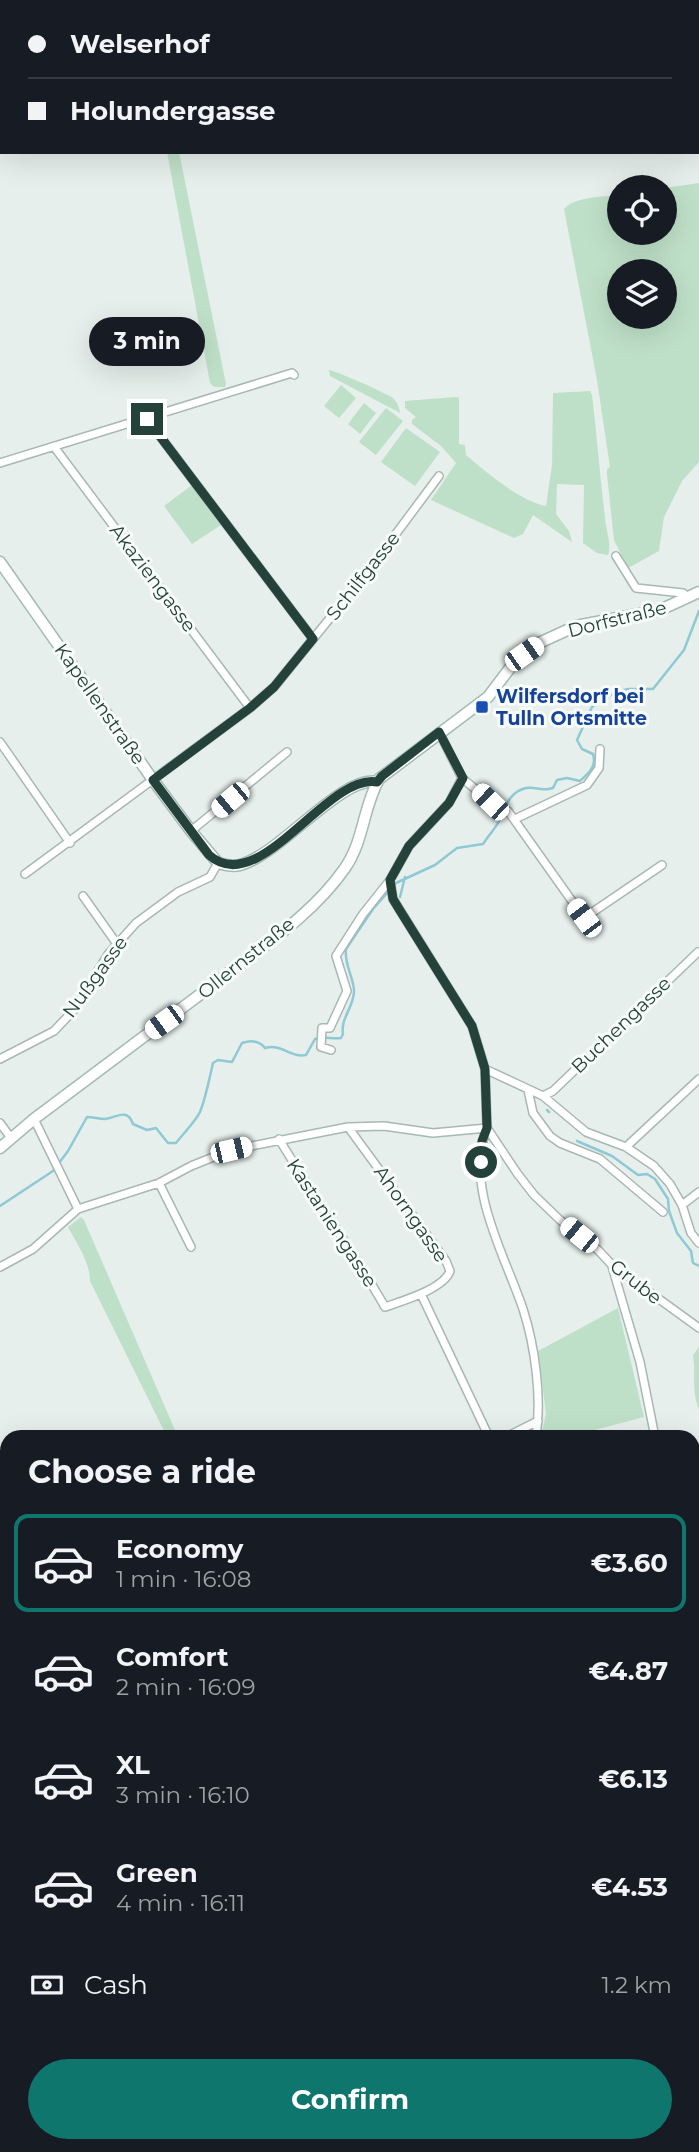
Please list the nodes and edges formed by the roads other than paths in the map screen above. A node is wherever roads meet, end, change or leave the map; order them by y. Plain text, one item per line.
1 (294, 375) dead end
2 (147, 419) junction
3 (55, 448) junction
4 (0, 463) edge
5 (439, 476) dead end
6 (616, 556) dead end
7 (1, 567) edge
8 (695, 594) edge
9 (313, 639) junction
10 (250, 708) junction
11 (439, 732) junction
12 (0, 742) edge
13 (600, 749) dead end
14 (288, 752) dead end
15 (463, 778) junction
16 (153, 780) junction
17 (377, 782) junction
18 (514, 819) junction
19 (191, 831) junction
20 (70, 843) junction
21 (218, 863) junction
22 (662, 865) dead end
23 (25, 874) dead end
24 (390, 882) junction
25 (83, 896) dead end
26 (117, 944) junction
27 (698, 952) edge
28 (331, 1050) dead end
29 (0, 1059) edge
30 (485, 1069) junction
31 (699, 1079) edge
32 (528, 1090) junction
33 (543, 1096) junction
34 (34, 1119) junction
35 (0, 1123) edge
36 (348, 1127) junction
37 (487, 1128) junction
38 (11, 1138) junction
39 (279, 1139) junction
40 (626, 1147) junction
41 (0, 1148) edge
42 (159, 1183) junction
43 (699, 1192) edge
44 (682, 1205) junction
45 (78, 1209) junction
46 (663, 1212) dead end
47 (699, 1243) edge
48 (191, 1247) dead end
49 (612, 1265) junction
50 (0, 1267) edge
51 (421, 1294) junction
52 (385, 1307) joint
53 (699, 1328) edge
54 (538, 1421) junction
55 (486, 1430) edge
56 (520, 1430) edge
57 (537, 1430) edge
58 (654, 1430) edge

1 - 2 street
2 - 3 street
2 - 9 street
3 - 4 street
3 - 10 street, Akaziengasse
5 - 9 street, Schilfgasse
6 - 8 street
7 - 16 street, Kapellenstraße
8 - 11 street, Dorfstraße
9 - 10 street, Schilfgasse
10 - 16 street, Schilfgasse
11 - 15 street
11 - 17 street, Dorfstraße
12 - 20 street
13 - 18 street
14 - 19 street
15 - 18 street
15 - 24 street
16 - 19 street, Kapellenstraße
16 - 20 street, Schilfgasse
17 - 21 street
17 - 34 street, Ollernstraße
18 - 22 street
19 - 21 street, Kapellenstraße
20 - 23 street, Schilfgasse
21 - 26 street, Nußgasse
24 - 28 street
24 - 30 street
25 - 26 street
26 - 29 street, Nußgasse
27 - 33 street, Buchengasse
30 - 32 street
30 - 37 street
31 - 40 street
32 - 33 street
32 - 46 street
33 - 40 street
34 - 38 street, Ollernstraße
34 - 45 street
35 - 38 street
36 - 37 street
36 - 39 street
36 - 51 street, Ahorngasse
37 - 49 street, Grube
37 - 54 street
38 - 41 street, Ollernstraße
39 - 42 street
39 - 52 street, Kastaniengasse
40 - 44 street
42 - 45 street
42 - 48 street
43 - 44 street
44 - 47 street
45 - 50 street
49 - 53 street, Grube
49 - 58 street
51 - 52 street, Ahorngasse
51 - 55 street
54 - 56 street
54 - 57 street

